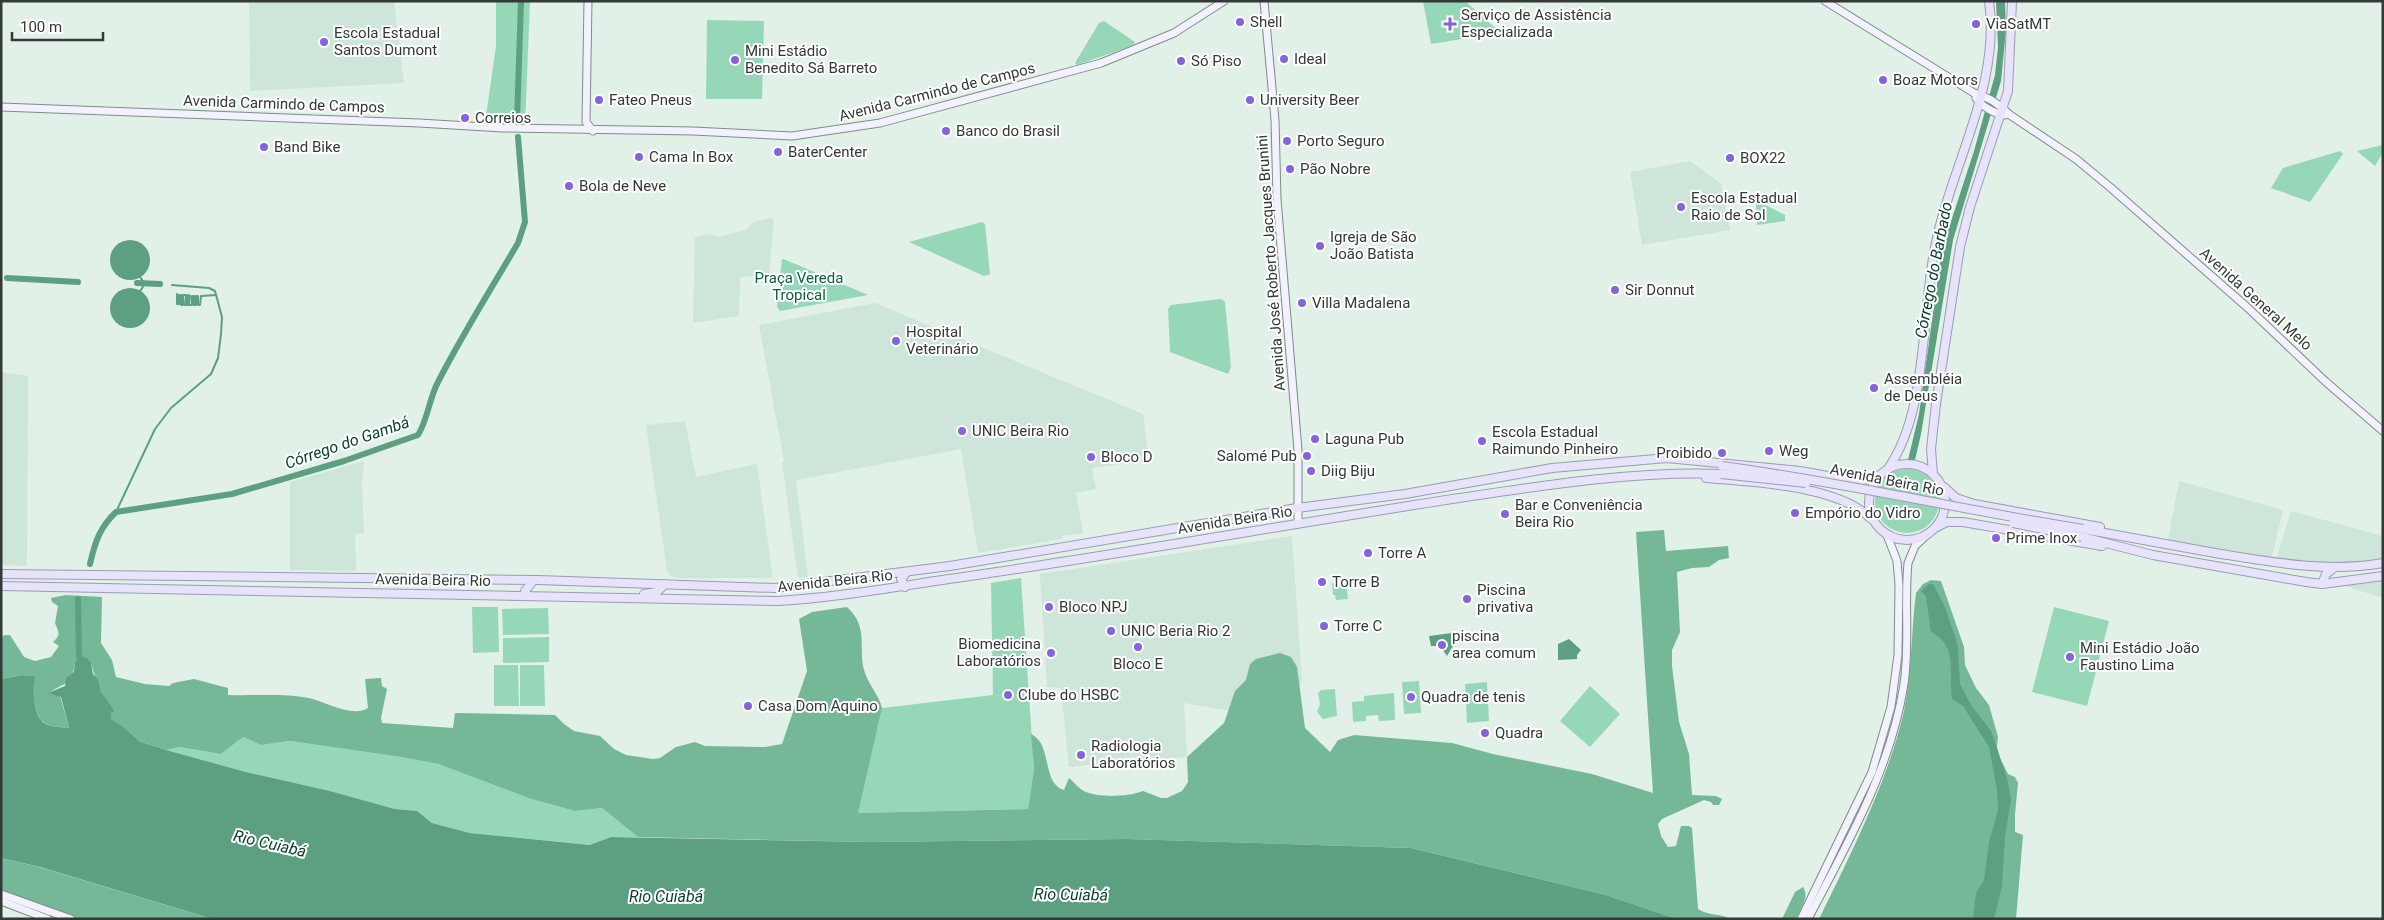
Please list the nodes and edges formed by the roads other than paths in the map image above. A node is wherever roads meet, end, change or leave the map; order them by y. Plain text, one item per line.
1 (588, 1) edge
2 (1224, 1) edge
3 (1264, 1) edge
4 (1826, 1) edge
5 (1989, 1) edge
6 (2012, 1) edge
7 (1980, 98) junction
8 (1, 107) edge
9 (2002, 111) junction
10 (586, 122) junction
11 (590, 129) junction
12 (576, 130) junction
13 (609, 131) junction
14 (599, 133) junction
15 (2383, 431) edge
16 (1631, 461) junction
17 (1721, 470) junction
18 (1887, 470) junction
19 (1933, 474) junction
20 (1664, 475) junction
21 (1880, 475) junction
22 (1941, 485) junction
23 (1405, 494) junction
24 (1403, 505) junction
25 (1297, 508) junction
26 (1298, 524) junction
27 (1876, 524) junction
28 (1933, 530) junction
29 (1154, 532) junction
30 (2082, 533) junction
31 (1888, 534) junction
32 (2135, 539) junction
33 (1157, 546) junction
34 (2126, 548) junction
35 (2383, 562) edge
36 (2336, 567) junction
37 (907, 572) junction
38 (1, 574) edge
39 (890, 574) junction
40 (2383, 576) edge
41 (533, 580) junction
42 (665, 584) junction
43 (2322, 584) junction
44 (1, 586) edge
45 (905, 587) junction
46 (888, 589) junction
47 (527, 596) junction
48 (624, 597) junction
49 (1821, 886) junction
50 (1, 894) edge
51 (1, 901) edge
52 (48, 919) edge
53 (71, 919) edge
54 (1801, 919) edge
55 (1808, 919) edge

1 - 10 main road
2 - 13 main road, Avenida Carmindo de Campos
3 - 25 main road, Avenida José Roberto Jacques Brunini
4 - 7 main road
5 - 7 main road
6 - 9 main road
7 - 9 main road, Avenida General Melo
7 - 18 main road
8 - 12 main road, Avenida Carmindo de Campos
9 - 15 main road, Avenida General Melo
9 - 19 main road
10 - 11 main road
10 - 12 main road
11 - 12 main road, Avenida Carmindo de Campos
11 - 13 main road, Avenida Carmindo de Campos
11 - 14 main road, Avenida Carmindo de Campos
12 - 14 main road, Avenida Carmindo de Campos
13 - 14 main road, Avenida Carmindo de Campos
16 - 17 main road, Avenida Beira Rio
16 - 21 main road, Avenida Beira Rio
16 - 23 main road, Avenida Beira Rio
17 - 20 main road, Avenida Beira Rio
17 - 30 main road, Avenida Beira Rio, bridge
18 - 19 main road
18 - 21 main road
19 - 22 main road
20 - 24 main road, Avenida Beira Rio
20 - 27 main road, Avenida Beira Rio
21 - 27 main road
22 - 28 main road
22 - 32 main road, Avenida Beira Rio
23 - 24 main road
23 - 25 main road, Avenida Beira Rio
24 - 26 main road, Avenida Beira Rio
25 - 26 main road, Avenida José Roberto Jacques Brunini
25 - 29 main road, Avenida Beira Rio
26 - 33 main road, Avenida Beira Rio
27 - 31 main road
28 - 31 main road
28 - 34 main road, Avenida Beira Rio
28 - 49 main road
29 - 33 main road
29 - 37 main road, Avenida Beira Rio
30 - 32 main road, Avenida Beira Rio
30 - 34 main road, Avenida Beira Rio
31 - 49 main road
32 - 36 main road, Avenida Beira Rio
33 - 45 main road, Avenida Beira Rio
34 - 43 main road, Avenida Beira Rio
35 - 36 main road, Avenida Beira Rio
36 - 43 main road
37 - 39 main road, Avenida Beira Rio
37 - 45 main road
38 - 41 main road, Avenida Beira Rio
39 - 42 main road, Avenida Beira Rio
39 - 46 main road
40 - 43 main road, Avenida Beira Rio
41 - 42 main road, Avenida Beira Rio
41 - 47 main road
42 - 48 main road
44 - 47 main road, Avenida Beira Rio
45 - 46 main road, Avenida Beira Rio
46 - 48 main road, Avenida Beira Rio
47 - 48 main road, Avenida Beira Rio
49 - 54 main road
49 - 55 main road
50 - 53 main road
51 - 52 main road

